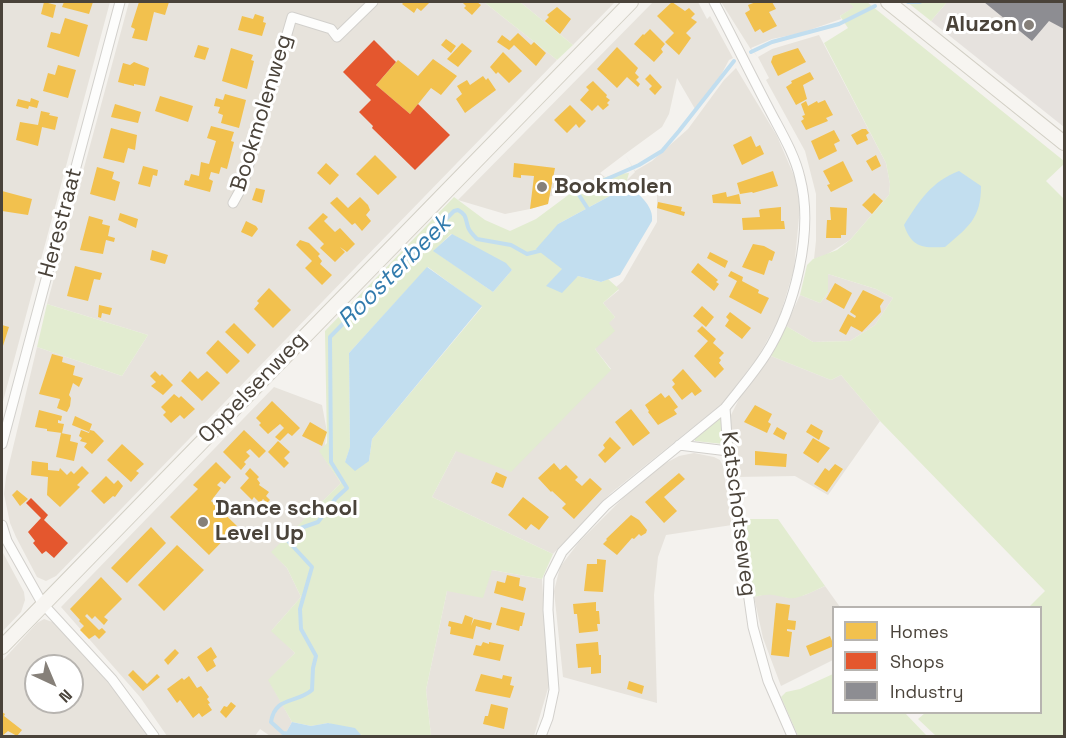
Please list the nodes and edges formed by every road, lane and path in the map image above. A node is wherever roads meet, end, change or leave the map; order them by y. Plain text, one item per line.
1 (120, 2) edge
2 (373, 2) edge
3 (631, 2) edge
4 (714, 2) edge
5 (888, 2) edge
6 (1065, 143) edge
7 (233, 203) dead end
8 (725, 408) junction
9 (2, 444) edge
10 (679, 445) junction
11 (728, 452) junction
12 (2, 525) edge
13 (42, 603) junction
14 (2, 647) edge
15 (154, 736) edge
16 (541, 736) edge
17 (792, 736) edge

1 - 9 street, Herestraat
2 - 7 street, Bookmolenweg
3 - 13 street, Oppelsenweg
4 - 8 street, Katschotseweg
5 - 6 street
8 - 10 street
8 - 11 street, Katschotseweg
10 - 11 street
10 - 16 street
11 - 17 street, Katschotseweg
12 - 13 street
13 - 14 street, Oppelsenweg
13 - 15 street

